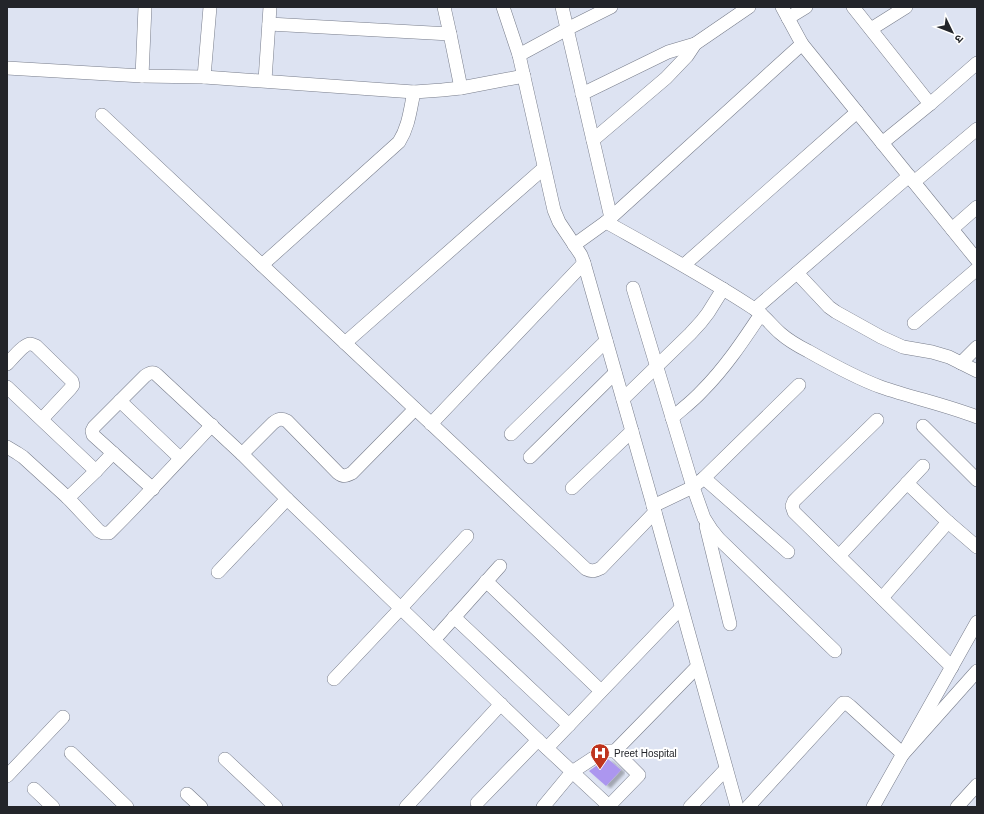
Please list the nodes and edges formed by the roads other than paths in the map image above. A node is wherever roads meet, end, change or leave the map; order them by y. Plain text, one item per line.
1 (145, 7) edge
2 (210, 7) edge
3 (270, 7) edge
4 (444, 7) edge
5 (503, 7) edge
6 (562, 7) edge
7 (611, 7) edge
8 (749, 7) edge
9 (806, 7) edge
10 (853, 7) edge
11 (906, 7) edge
12 (785, 12) edge
13 (269, 24) junction
14 (567, 29) junction
15 (871, 29) junction
16 (450, 34) junction
17 (695, 44) junction
18 (802, 44) junction
19 (519, 56) junction
20 (977, 63) edge
21 (7, 68) edge
22 (142, 76) junction
23 (524, 76) junction
24 (204, 77) junction
25 (265, 80) junction
26 (461, 88) junction
27 (414, 92) junction
28 (582, 94) junction
29 (930, 104) junction
30 (857, 112) junction
31 (102, 115) dead end
32 (977, 129) edge
33 (593, 140) junction
34 (882, 143) junction
35 (544, 168) junction
36 (911, 179) junction
37 (977, 207) edge
38 (609, 220) junction
39 (952, 229) junction
40 (574, 245) junction
41 (977, 260) edge
42 (584, 263) junction
43 (262, 265) junction
44 (684, 265) junction
45 (977, 269) edge
46 (797, 273) junction
47 (633, 288) dead end
48 (723, 289) junction
49 (758, 312) junction
50 (914, 323) dead end
51 (606, 341) junction
52 (345, 343) junction
53 (977, 348) edge
54 (961, 363) junction
55 (7, 364) edge
56 (656, 366) junction
57 (977, 371) edge
58 (615, 373) junction
59 (799, 385) dead end
60 (7, 387) edge
61 (623, 398) junction
62 (120, 401) junction
63 (416, 409) junction
64 (977, 417) edge
65 (672, 418) junction
66 (42, 419) junction
67 (877, 420) dead end
68 (431, 424) junction
69 (212, 425) junction
70 (923, 426) dead end
71 (632, 431) junction
72 (511, 434) dead end
73 (7, 447) edge
74 (113, 453) junction
75 (242, 454) junction
76 (530, 457) dead end
77 (180, 458) junction
78 (923, 466) dead end
79 (96, 471) junction
80 (704, 478) junction
81 (977, 480) edge
82 (907, 483) junction
83 (693, 487) junction
84 (572, 488) dead end
85 (153, 489) junction
86 (68, 498) junction
87 (287, 499) junction
88 (654, 509) junction
89 (704, 518) junction
90 (948, 522) junction
91 (467, 536) dead end
92 (977, 547) edge
93 (788, 552) dead end
94 (839, 556) junction
95 (500, 566) dead end
96 (218, 572) dead end
97 (486, 582) junction
98 (882, 598) junction
99 (401, 608) junction
100 (681, 608) junction
101 (454, 617) junction
102 (977, 622) edge
103 (730, 624) dead end
104 (434, 640) junction
105 (834, 651) dead end
106 (697, 667) junction
107 (952, 667) junction
108 (977, 671) edge
109 (334, 679) dead end
110 (601, 691) junction
111 (501, 704) junction
112 (63, 717) dead end
113 (568, 725) junction
114 (543, 744) junction
115 (615, 751) junction
116 (71, 754) dead end
117 (903, 754) junction
118 (225, 759) dead end
119 (726, 769) junction
120 (572, 772) junction
121 (7, 776) edge
122 (977, 785) edge
123 (34, 789) dead end
124 (187, 794) dead end
125 (478, 803) dead end
126 (409, 806) edge
127 (53, 807) edge
128 (127, 807) edge
129 (201, 807) edge
130 (276, 807) edge
131 (543, 807) edge
132 (610, 807) edge
133 (690, 807) edge
134 (737, 807) edge
135 (748, 807) edge
136 (873, 807) edge
137 (957, 807) edge

1 - 22 street
2 - 24 street
3 - 13 street
4 - 16 street
5 - 19 street
6 - 14 street
7 - 14 street
8 - 17 street
9 - 12 street
10 - 15 street
11 - 15 street
12 - 18 street
13 - 16 street
13 - 25 street
14 - 19 street
14 - 28 street
15 - 29 street
16 - 26 street
17 - 28 street
17 - 33 street
18 - 30 street
18 - 38 street
19 - 23 street
20 - 29 street
21 - 22 street
22 - 24 street
23 - 26 street
23 - 35 street
24 - 25 street
25 - 27 street
26 - 27 street
27 - 43 street
28 - 33 street
29 - 34 street
30 - 34 street
30 - 44 street
31 - 43 street
32 - 36 street
33 - 38 street
34 - 36 street
35 - 40 street
35 - 52 street
36 - 39 street
36 - 46 street
37 - 39 street
38 - 40 street
38 - 44 street
39 - 41 street
40 - 42 street
42 - 51 street
42 - 68 street
43 - 52 street
44 - 48 street
45 - 50 street
46 - 49 street
46 - 54 street
47 - 56 street
48 - 49 street
48 - 56 street
49 - 64 street
49 - 65 street
51 - 58 street
51 - 72 street
52 - 63 street
53 - 54 street
54 - 57 street
55 - 66 street
56 - 61 street
56 - 65 street
58 - 61 street
58 - 76 street
59 - 80 street
60 - 66 street
61 - 71 street
62 - 69 street
62 - 74 street
62 - 77 street
63 - 68 street
63 - 75 street
65 - 83 street
66 - 79 street
67 - 94 street
68 - 88 street
69 - 75 street
69 - 77 street
70 - 81 street
71 - 84 street
71 - 88 street
73 - 86 street
74 - 79 street
74 - 85 street
75 - 87 street
77 - 85 street
78 - 82 street
79 - 86 street
80 - 83 street
80 - 93 street
82 - 90 street
82 - 94 street
83 - 88 street
83 - 89 street
85 - 86 street
87 - 96 street
87 - 99 street
88 - 100 street
89 - 103 street
89 - 105 street
90 - 92 street
90 - 98 street
91 - 99 street
94 - 98 street
95 - 97 street
97 - 101 street
97 - 110 street
98 - 107 street
99 - 104 street
99 - 109 street
100 - 106 street
100 - 110 street
101 - 104 street
101 - 113 street
102 - 107 street
104 - 111 street
106 - 115 street
106 - 119 street
107 - 117 street
108 - 117 street
110 - 113 street
111 - 114 street
111 - 126 street
112 - 121 street
113 - 114 street
114 - 120 street
114 - 125 street
115 - 120 street
115 - 132 street
116 - 128 street
117 - 135 street
117 - 136 street
118 - 130 street
119 - 133 street
119 - 134 street
120 - 131 street
120 - 132 street
122 - 137 street
123 - 127 street
124 - 129 street

